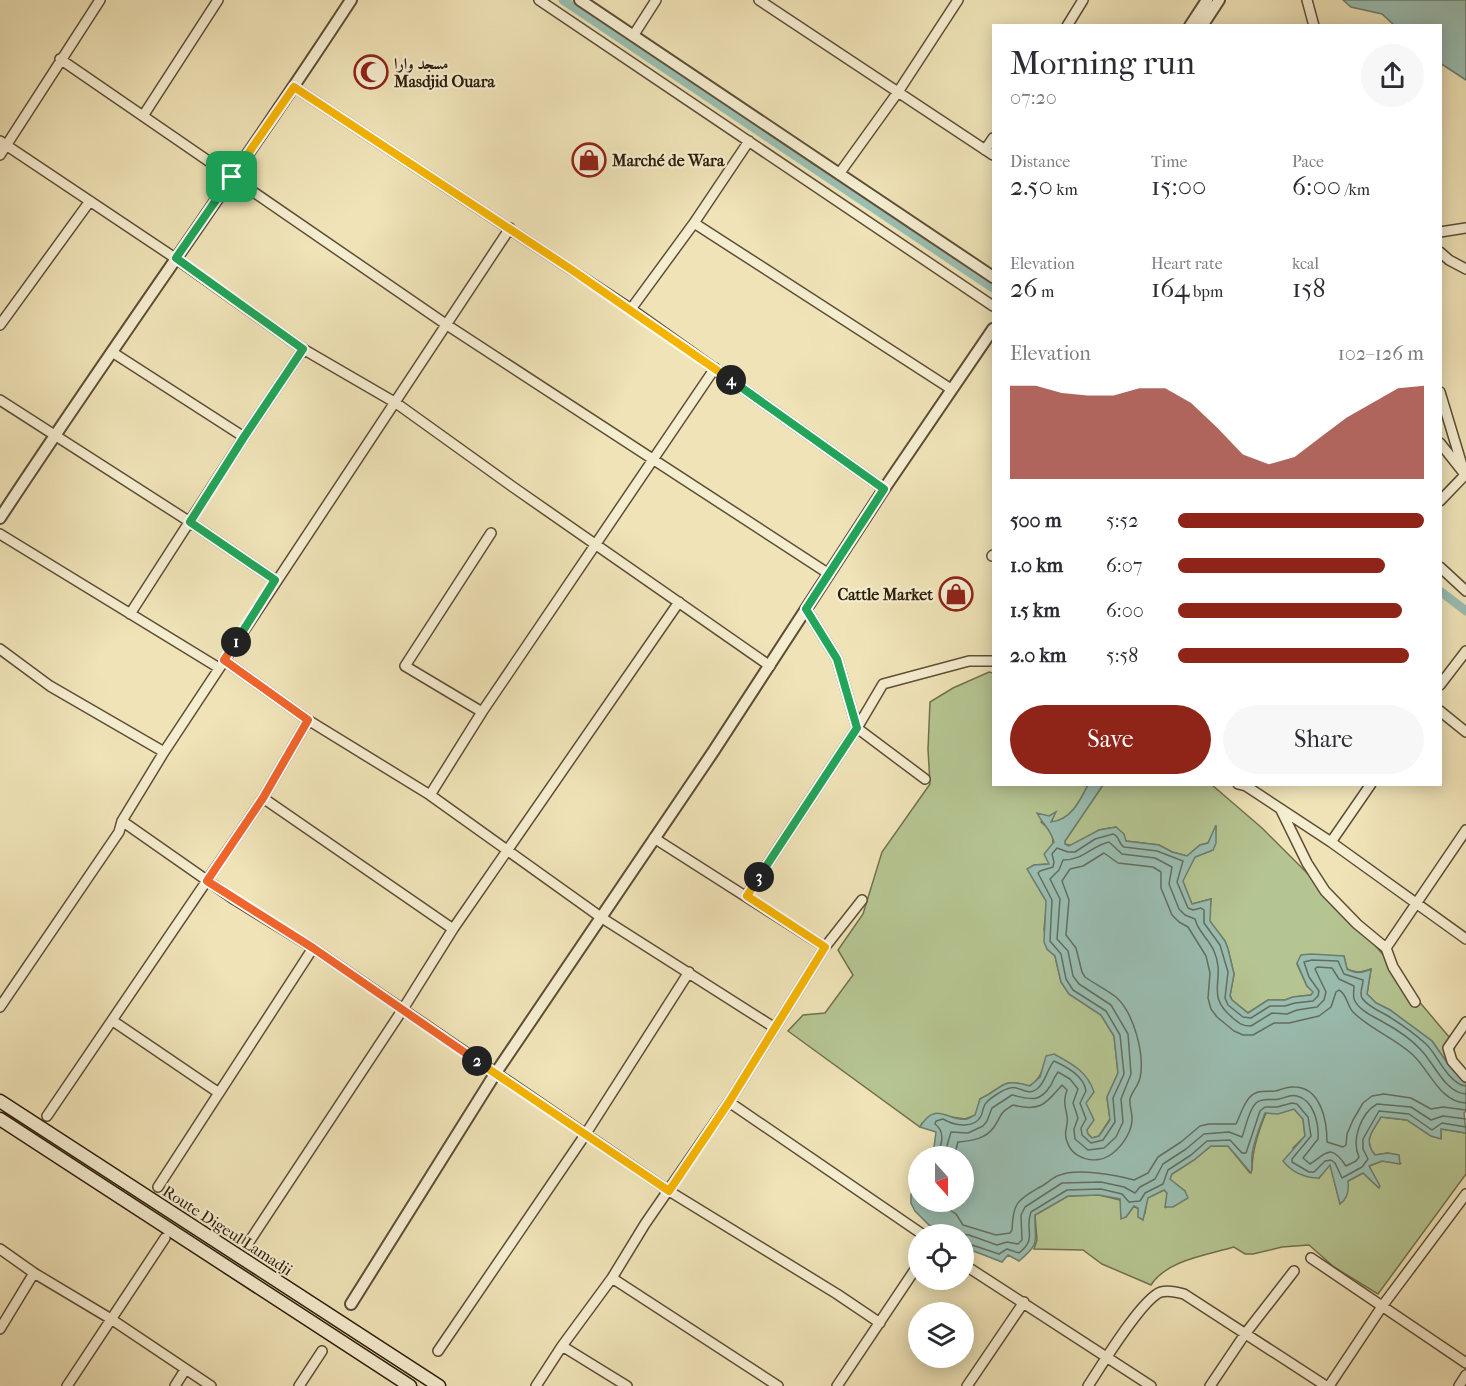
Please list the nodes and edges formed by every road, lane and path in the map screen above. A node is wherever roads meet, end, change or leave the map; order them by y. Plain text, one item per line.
1 (100, 0) edge
2 (218, 0) edge
3 (351, 0) edge
4 (539, 0) edge
5 (580, 0) edge
6 (656, 0) edge
7 (759, 0) edge
8 (1083, 0) edge
9 (1208, 0) edge
10 (1219, 0) edge
11 (1308, 0) edge
12 (954, 2) edge
13 (1068, 24) edge
14 (1197, 24) edge
15 (1314, 24) edge
16 (633, 36) junction
17 (60, 59) junction
18 (294, 87) junction
19 (898, 92) junction
20 (143, 116) junction
21 (749, 141) junction
22 (3, 143) edge
23 (989, 153) edge
24 (0, 155) edge
25 (839, 174) junction
26 (232, 177) junction
27 (90, 201) junction
28 (693, 224) junction
29 (510, 228) junction
30 (1466, 228) edge
31 (1442, 232) edge
32 (1442, 254) edge
33 (176, 258) junction
34 (1466, 269) edge
35 (992, 276) edge
36 (992, 305) edge
37 (631, 309) junction
38 (0, 325) edge
39 (447, 325) junction
40 (992, 330) edge
41 (303, 349) junction
42 (112, 352) junction
43 (715, 369) junction
44 (951, 390) junction
45 (1442, 399) edge
46 (0, 400) edge
47 (396, 403) junction
48 (54, 436) junction
49 (244, 437) junction
50 (1466, 440) edge
51 (1442, 445) edge
52 (1459, 450) junction
53 (652, 459) junction
54 (1466, 475) edge
55 (884, 489) junction
56 (1442, 499) edge
57 (0, 518) edge
58 (190, 522) junction
59 (491, 533) dead end
60 (0, 534) edge
61 (596, 543) junction
62 (1442, 569) edge
63 (829, 574) junction
64 (275, 580) junction
65 (1466, 591) edge
66 (679, 602) junction
67 (806, 609) junction
68 (130, 614) junction
69 (0, 649) edge
70 (1466, 651) edge
71 (992, 661) edge
72 (221, 664) junction
73 (770, 666) junction
74 (1442, 682) edge
75 (482, 712) junction
76 (1442, 713) edge
77 (308, 720) junction
78 (857, 728) junction
79 (1466, 732) edge
80 (164, 752) junction
81 (925, 779) dead end
82 (1246, 786) edge
83 (1370, 786) edge
84 (430, 795) junction
85 (263, 798) junction
86 (1281, 809) junction
87 (122, 820) junction
88 (1466, 830) edge
89 (654, 838) junction
90 (1331, 842) junction
91 (507, 849) junction
92 (207, 881) junction
93 (747, 896) junction
94 (862, 900) dead end
95 (1417, 902) junction
96 (602, 918) junction
97 (453, 930) junction
98 (1466, 939) edge
99 (825, 947) junction
100 (313, 948) junction
101 (1386, 948) junction
102 (689, 972) junction
103 (1415, 1002) dead end
104 (0, 1007) edge
105 (403, 1009) junction
106 (113, 1021) junction
107 (1466, 1022) edge
108 (775, 1028) junction
109 (495, 1074) junction
110 (1466, 1077) edge
111 (219, 1093) junction
112 (0, 1101) edge
113 (729, 1102) junction
114 (47, 1116) dead end
115 (0, 1119) edge
116 (585, 1135) junction
117 (158, 1187) dead end
118 (669, 1191) junction
119 (1466, 1194) edge
120 (908, 1224) edge
121 (165, 1238) dead end
122 (247, 1245) dead end
123 (0, 1249) edge
124 (1311, 1258) dead end
125 (974, 1271) edge
126 (1294, 1271) dead end
127 (34, 1273) junction
128 (612, 1278) junction
129 (908, 1280) edge
130 (1024, 1302) junction
131 (351, 1304) dead end
132 (1383, 1305) junction
133 (111, 1319) junction
134 (880, 1323) junction
135 (0, 1329) edge
136 (1245, 1334) junction
137 (562, 1346) junction
138 (322, 1351) dead end
139 (438, 1351) dead end
140 (1107, 1357) junction
141 (1466, 1363) edge
142 (185, 1370) junction
143 (1466, 1375) edge
144 (67, 1386) edge
145 (175, 1386) edge
146 (212, 1386) edge
147 (299, 1386) edge
148 (410, 1386) edge
149 (439, 1386) edge
150 (536, 1386) edge
151 (627, 1386) edge
152 (778, 1386) edge
153 (837, 1386) edge
154 (967, 1386) edge
155 (1088, 1386) edge
156 (1151, 1386) edge
157 (1210, 1386) edge
158 (1328, 1386) edge
159 (1459, 1386) edge

1 - 17 street
2 - 20 street
3 - 18 street
4 - 21 street
5 - 16 street
6 - 16 street
7 - 19 street
8 - 13 street
9 - 14 street
10 - 14 street
11 - 15 street
12 - 19 street
16 - 25 street
17 - 20 street
17 - 22 street
18 - 26 street
18 - 29 street
19 - 23 street
19 - 25 street
20 - 26 street
21 - 28 street
21 - 36 street
22 - 24 street
22 - 27 street
25 - 35 street
26 - 33 street
26 - 39 street
27 - 33 street
27 - 38 street
28 - 37 street
28 - 44 street
29 - 37 street
29 - 39 street
30 - 31 street
32 - 34 street
33 - 41 street
33 - 42 street
37 - 43 street
39 - 47 street
39 - 53 street
40 - 44 street
41 - 47 street
41 - 49 street
42 - 48 street
42 - 49 street
43 - 53 street
43 - 55 street
44 - 55 street
45 - 52 street
46 - 48 street
47 - 61 street
47 - 64 street
48 - 57 street
48 - 58 street
49 - 58 street
50 - 52 street
51 - 54 street
52 - 54 street
53 - 61 street
53 - 63 street
54 - 56 street
55 - 63 street
58 - 64 street
58 - 68 street
59 - 75 street
60 - 68 street
61 - 66 street
61 - 75 street
62 - 65 street
63 - 67 street
64 - 72 street
66 - 73 street
66 - 91 street
67 - 73 street
67 - 78 street
68 - 72 street
69 - 80 street
70 - 74 street
71 - 78 street
72 - 77 street
72 - 80 street
73 - 89 street
75 - 84 street
76 - 79 street
77 - 84 street
77 - 85 street
78 - 81 street
78 - 93 street
80 - 87 street
82 - 86 street
83 - 90 street
84 - 91 street
85 - 92 street
85 - 97 street
86 - 90 street
86 - 101 street
87 - 92 street
87 - 104 street
88 - 95 street
89 - 93 street
89 - 96 street
90 - 95 street
91 - 96 street
91 - 97 street
92 - 100 street
92 - 106 street
93 - 99 street
94 - 99 street
95 - 98 street
95 - 101 street
96 - 102 street
96 - 109 street
97 - 105 street
99 - 108 street
100 - 105 street
100 - 111 street
101 - 103 street
102 - 108 street
102 - 116 street
105 - 109 street
105 - 122 street
106 - 111 street
106 - 114 street
107 - 110 street
108 - 113 street
109 - 116 street
109 - 131 street
111 - 117 street
112 - 149 main road, Route Digeul Lamadji
113 - 118 street
113 - 120 street
115 - 148 main road
116 - 118 street
116 - 139 street
118 - 128 street
118 - 134 street
119 - 132 street
121 - 133 street
123 - 127 street
124 - 132 street
125 - 130 street
126 - 136 street
127 - 133 street
127 - 135 street
128 - 137 street
128 - 152 street
129 - 134 street
130 - 140 street
130 - 154 street
132 - 141 street
132 - 158 street
133 - 142 street
133 - 144 street
134 - 153 street
136 - 140 street
136 - 157 street
136 - 158 street
137 - 150 street
137 - 151 street
138 - 147 street
140 - 155 street
140 - 156 street
142 - 145 street
142 - 146 street
143 - 159 street

